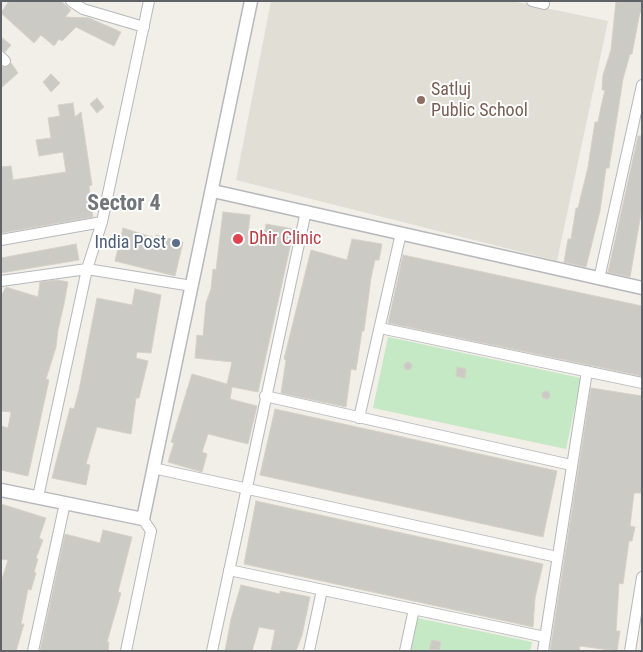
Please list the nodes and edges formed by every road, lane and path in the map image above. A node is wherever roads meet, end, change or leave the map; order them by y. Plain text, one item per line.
1 (71, 1) edge
2 (149, 1) edge
3 (251, 1) edge
4 (532, 1) edge
5 (544, 4) dead end
6 (144, 27) junction
7 (642, 85) edge
8 (213, 191) junction
9 (306, 211) junction
10 (102, 222) junction
11 (401, 234) junction
12 (1, 240) edge
13 (87, 269) junction
14 (599, 279) junction
15 (1, 281) edge
16 (192, 286) junction
17 (642, 288) edge
18 (380, 328) junction
19 (587, 371) junction
20 (642, 383) edge
21 (265, 396) junction
22 (359, 418) junction
23 (571, 465) junction
24 (153, 468) junction
25 (246, 488) junction
26 (1, 490) edge
27 (38, 497) junction
28 (64, 503) junction
29 (143, 519) junction
30 (557, 557) junction
31 (229, 570) junction
32 (642, 577) edge
33 (322, 590) junction
34 (414, 609) junction
35 (545, 637) junction
36 (33, 651) edge
37 (126, 651) edge
38 (212, 651) edge
39 (309, 651) edge
40 (405, 651) edge
41 (543, 651) edge
42 (630, 651) edge

1 - 6 street
2 - 6 street
3 - 8 street
4 - 5 street
6 - 10 street
7 - 14 street
8 - 9 street
8 - 16 street
9 - 11 street
9 - 21 street
10 - 12 street
10 - 13 street
11 - 14 street
11 - 18 street
13 - 15 street
13 - 16 street
13 - 27 street
14 - 17 street
16 - 24 street
18 - 19 street
18 - 22 street
19 - 20 street
19 - 23 street
21 - 22 street
21 - 25 street
22 - 23 street
23 - 30 street
24 - 25 street
24 - 29 street
25 - 30 street
25 - 31 street
26 - 27 street
27 - 28 street
28 - 29 street
28 - 36 street
29 - 37 street
30 - 35 street
31 - 33 street
31 - 38 street
32 - 42 street
33 - 34 street
33 - 39 street
34 - 35 street
34 - 40 street
35 - 41 street

